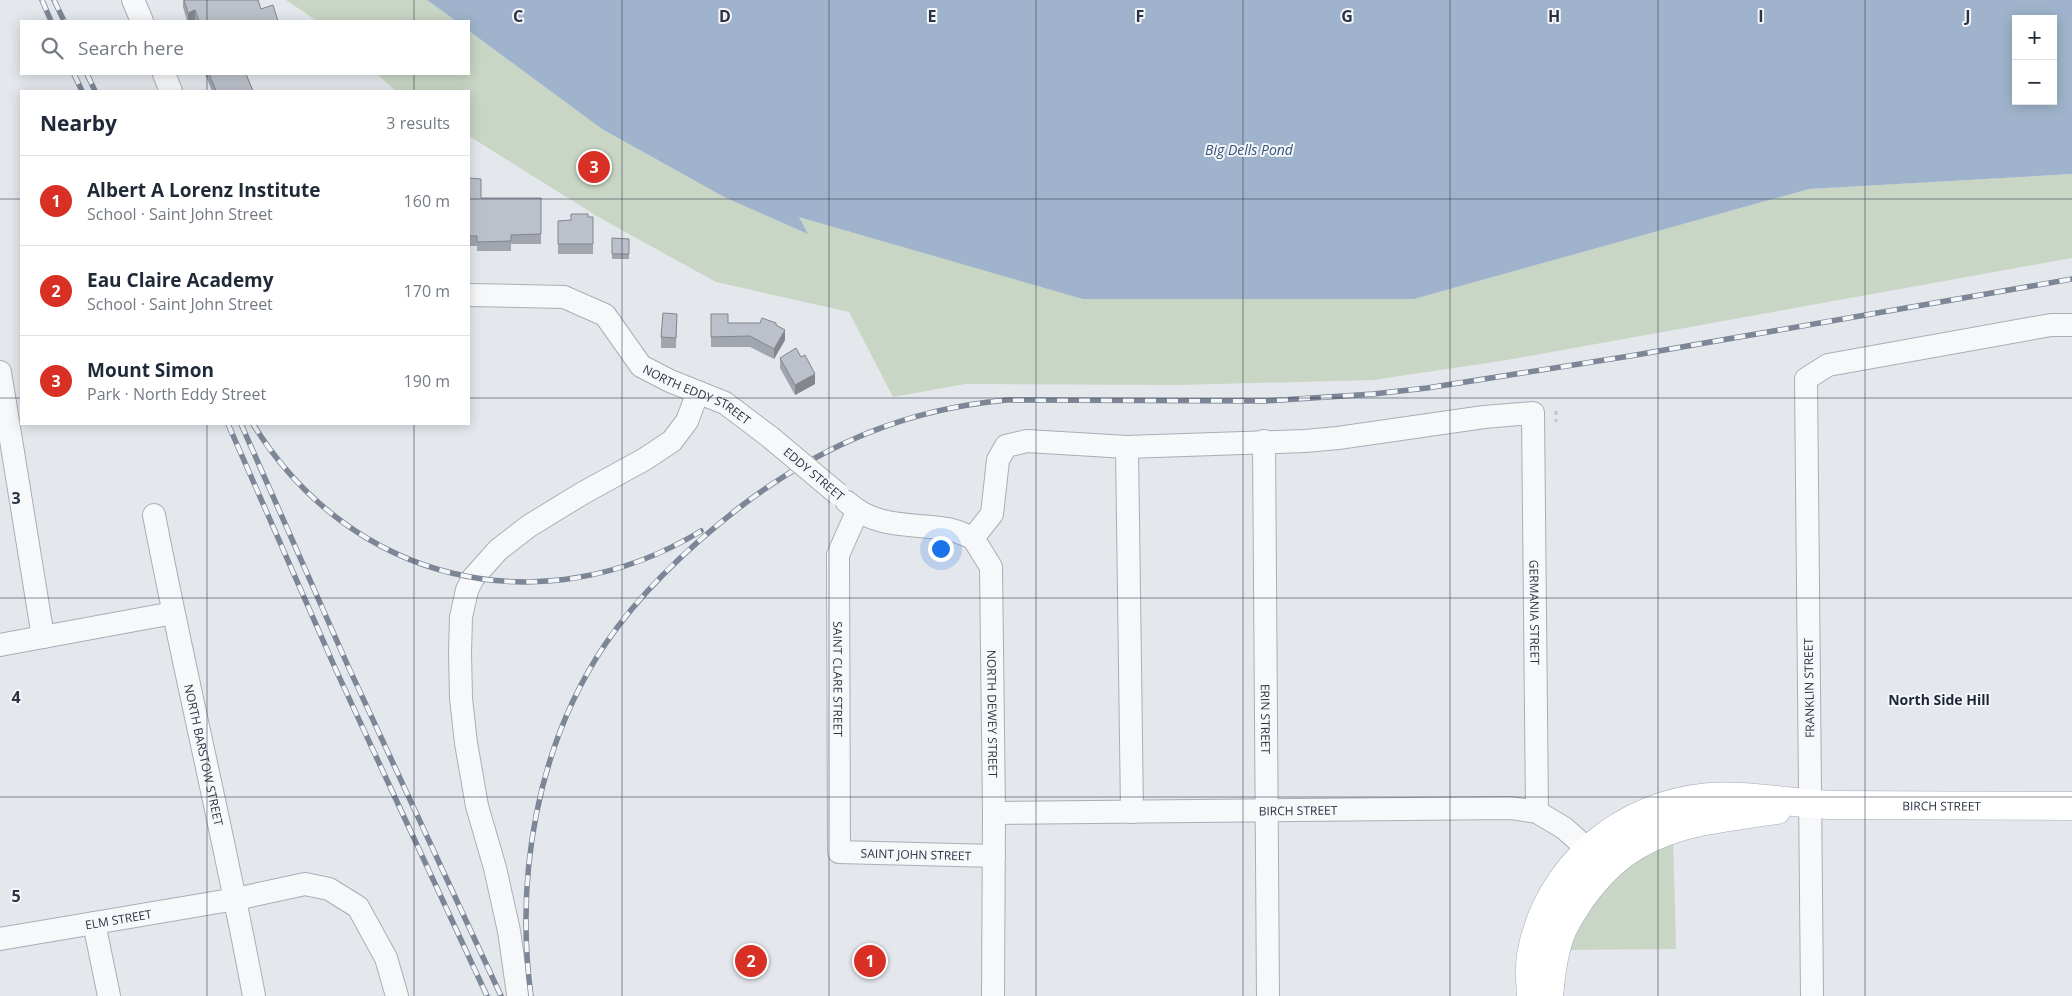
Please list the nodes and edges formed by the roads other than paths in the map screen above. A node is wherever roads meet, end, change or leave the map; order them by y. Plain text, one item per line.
1 (133, 0) edge
2 (142, 20) edge
3 (164, 75) edge
4 (171, 90) edge
5 (470, 295) edge
6 (2072, 325) edge
7 (0, 372) edge
8 (698, 392) junction
9 (770, 437) joint
10 (1264, 441) junction
11 (1128, 447) junction
12 (857, 512) junction
13 (154, 515) dead end
14 (973, 538) junction
15 (173, 613) junction
16 (43, 637) junction
17 (0, 645) edge
18 (1811, 804) junction
19 (2072, 806) edge
20 (1267, 811) junction
21 (1132, 812) junction
22 (1537, 812) junction
23 (994, 814) junction
24 (839, 852) joint
25 (994, 856) junction
26 (1598, 858) junction
27 (236, 899) junction
28 (94, 923) junction
29 (0, 939) edge
30 (518, 994) dead end
31 (108, 996) edge
32 (254, 996) edge
33 (397, 996) edge
34 (994, 996) edge
35 (1268, 996) edge
36 (1531, 996) edge
37 (1549, 996) edge
38 (1812, 996) edge

1 - 2 street
3 - 4 street
5 - 8 street, NORTH EDDY STREET
6 - 18 street, FRANKLIN STREET
7 - 16 street
8 - 9 street, NORTH EDDY STREET
8 - 30 street
9 - 12 street, EDDY STREET, bridge
10 - 11 street
10 - 20 street, ERIN STREET
10 - 22 street, GERMANIA STREET
11 - 14 street
11 - 21 street
12 - 14 street
12 - 24 street, SAINT CLARE STREET
13 - 15 street, NORTH BARSTOW STREET
14 - 23 street, NORTH DEWEY STREET
15 - 16 street
15 - 27 street, NORTH BARSTOW STREET
16 - 17 street
18 - 19 main road, BIRCH STREET
18 - 26 main road, BIRCH STREET
18 - 38 street, FRANKLIN STREET
20 - 21 street, BIRCH STREET
20 - 22 street, BIRCH STREET
20 - 35 street, ERIN STREET
21 - 23 street, BIRCH STREET
22 - 26 street, BIRCH STREET
23 - 25 street, NORTH DEWEY STREET
24 - 25 street, SAINT JOHN STREET
25 - 34 street, NORTH DEWEY STREET
26 - 36 main road
26 - 37 main road
27 - 28 street, ELM STREET
27 - 32 street, NORTH BARSTOW STREET
27 - 33 street, ELM STREET
28 - 29 street, ELM STREET
28 - 31 street

